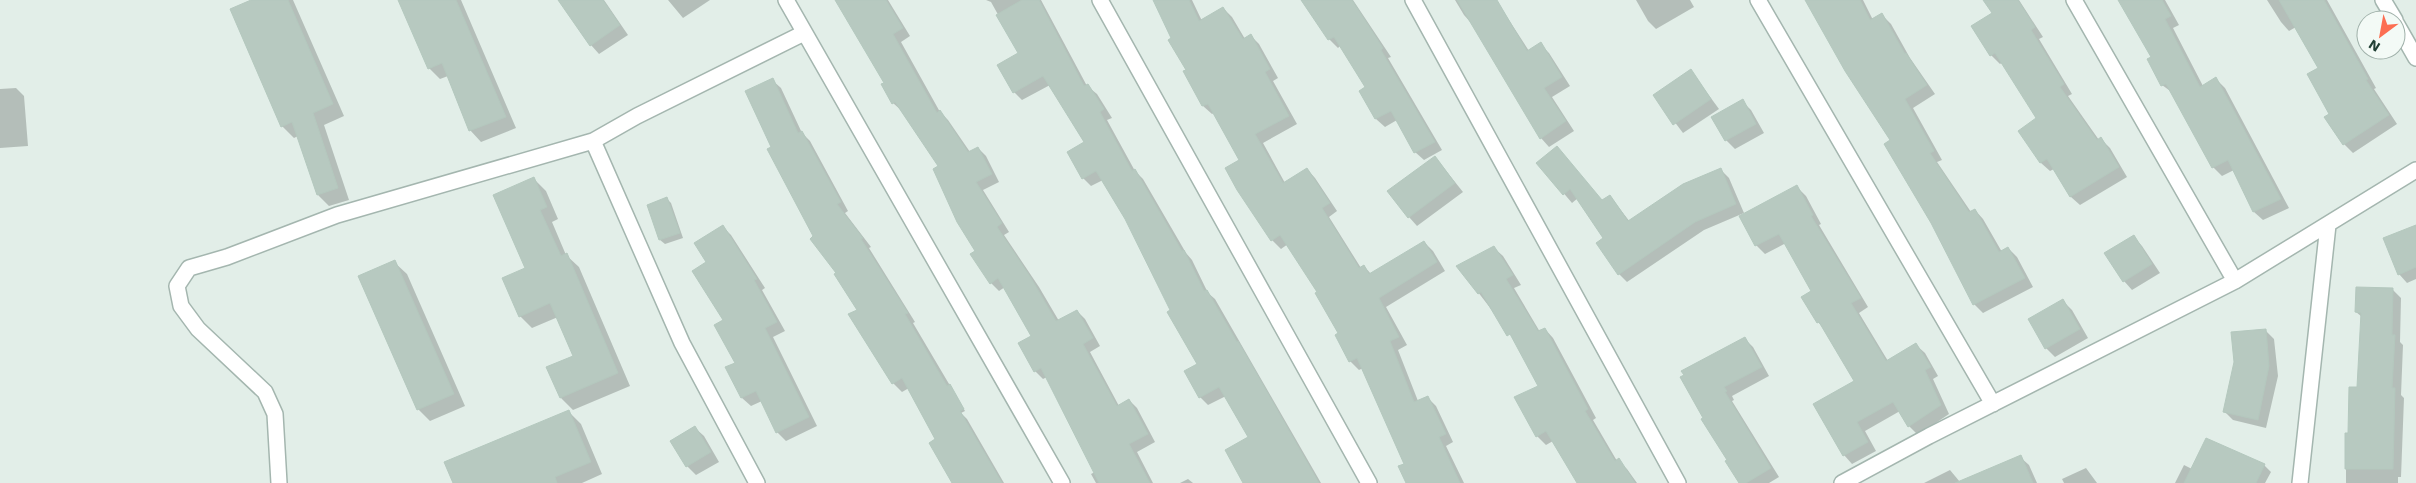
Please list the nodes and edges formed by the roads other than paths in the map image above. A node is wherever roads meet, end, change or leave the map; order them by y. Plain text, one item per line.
1 (786, 0) edge
2 (1100, 0) edge
3 (1413, 0) edge
4 (1758, 0) edge
5 (2074, 0) edge
6 (804, 33) junction
7 (2406, 40) edge
8 (2416, 58) edge
9 (593, 141) junction
10 (2416, 170) edge
11 (2328, 225) junction
12 (2235, 281) junction
13 (1993, 404) junction
14 (279, 483) edge
15 (757, 483) edge
16 (1062, 483) edge
17 (1369, 483) edge
18 (1678, 483) edge
19 (1842, 483) edge
20 (2300, 483) edge

1 - 6 street
2 - 17 street
3 - 18 street
4 - 13 street
5 - 12 street
6 - 9 street
6 - 16 street
7 - 8 street
9 - 14 street
9 - 15 street
10 - 11 street
11 - 12 street
11 - 20 street
12 - 13 street
13 - 19 street

